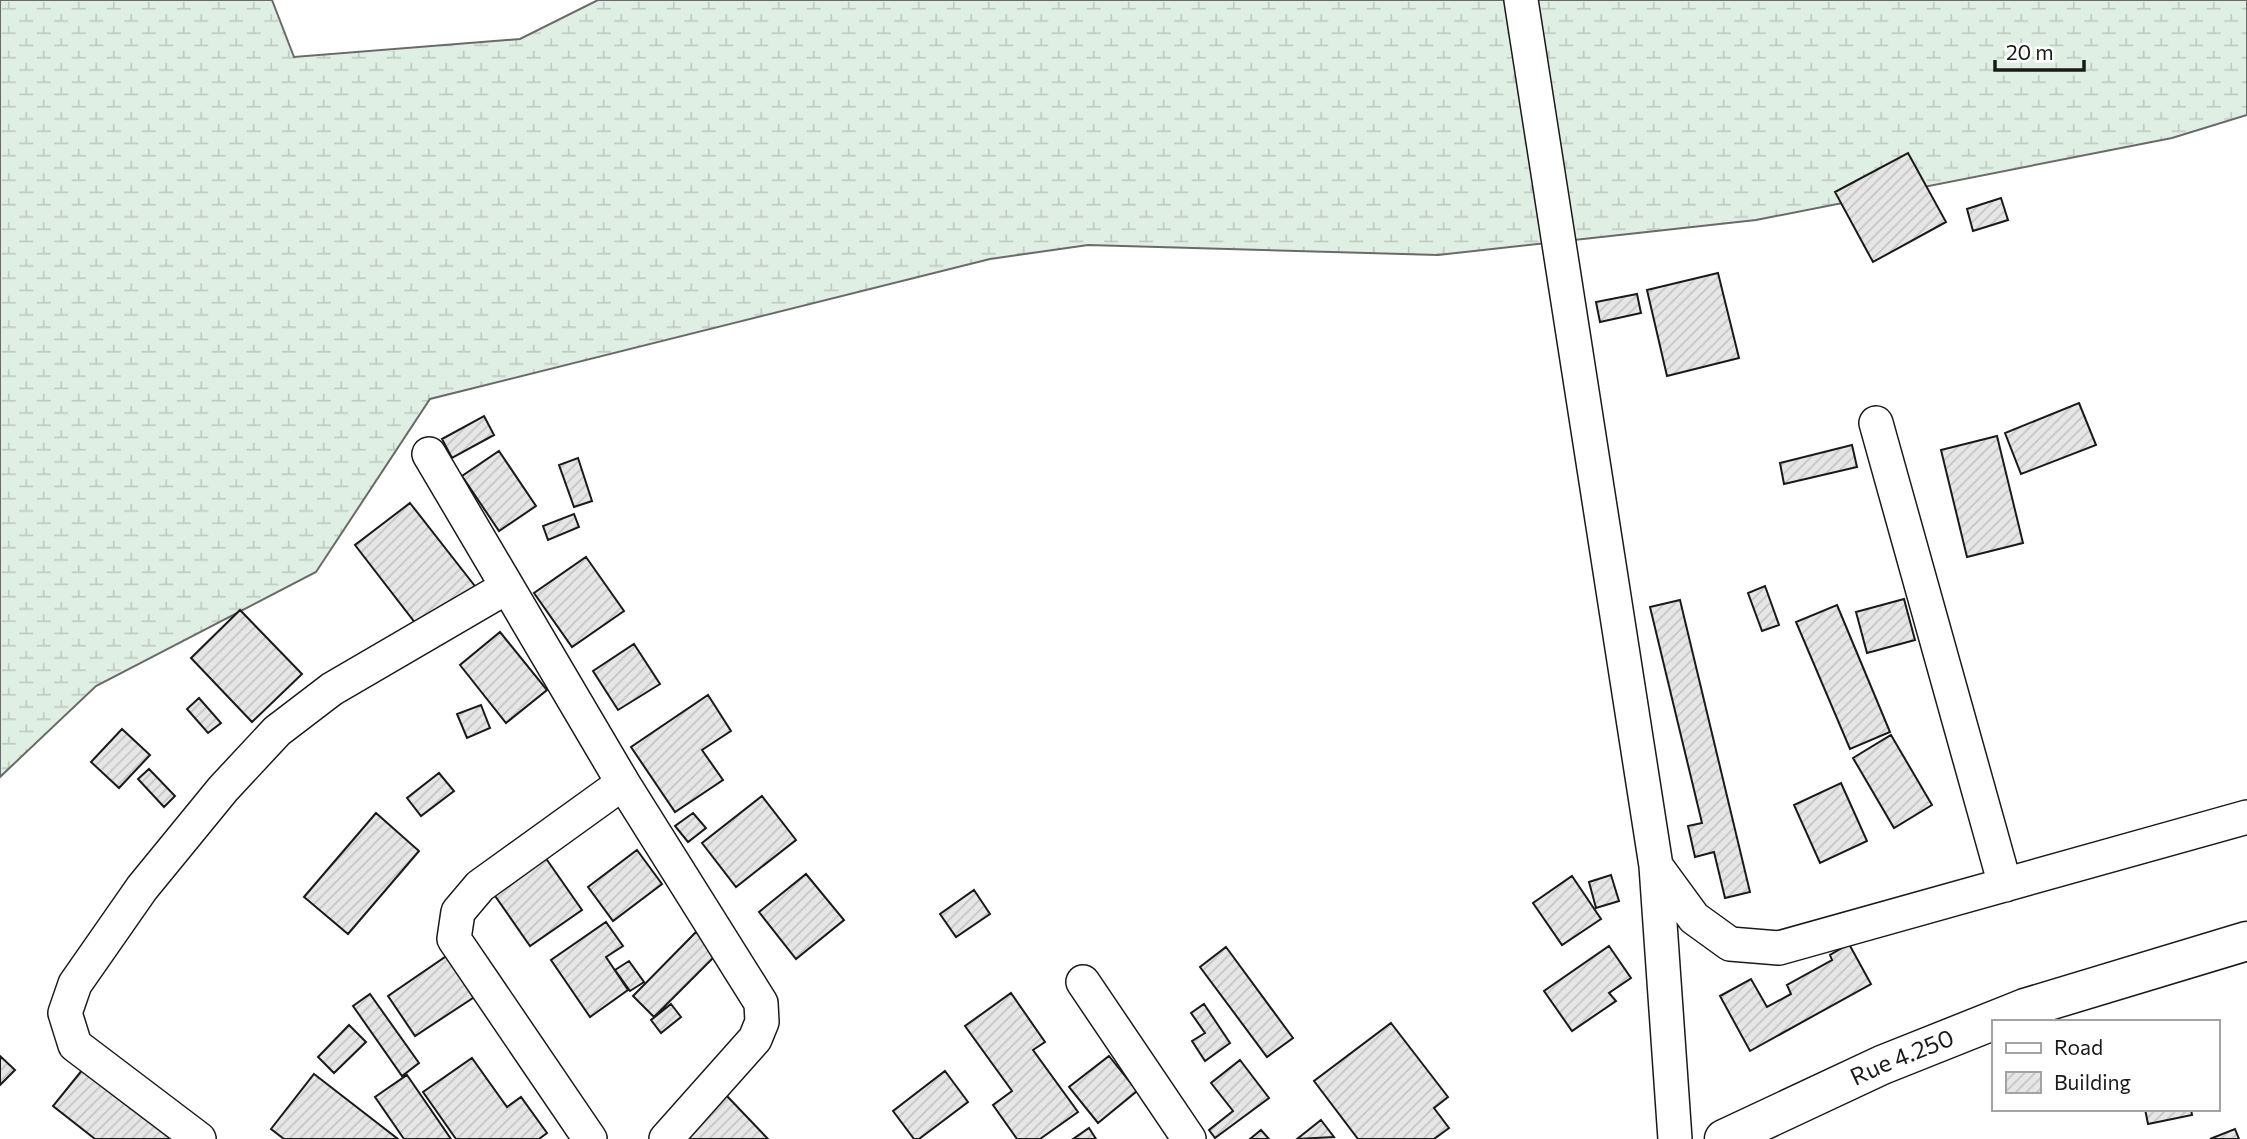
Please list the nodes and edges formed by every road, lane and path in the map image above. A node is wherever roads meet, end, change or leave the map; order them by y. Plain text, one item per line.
1 (1521, 0) edge
2 (1876, 423) dead end
3 (429, 454) dead end
4 (507, 587) junction
5 (623, 782) junction
6 (2247, 817) edge
7 (1656, 866) junction
8 (2005, 885) junction
9 (2247, 941) edge
10 (1083, 982) dead end
11 (1995, 1020) edge
12 (1992, 1021) edge
13 (1741, 1135) edge
14 (199, 1139) edge
15 (589, 1139) edge
16 (666, 1139) edge
17 (1189, 1139) edge
18 (1675, 1139) edge

1 - 7 street
2 - 8 street
3 - 4 street
4 - 5 street
4 - 14 street
5 - 15 street
5 - 16 street
6 - 8 street
7 - 8 street
7 - 18 street
9 - 11 main road, Rue 4.250
10 - 17 street
12 - 13 main road, Rue 4.250

